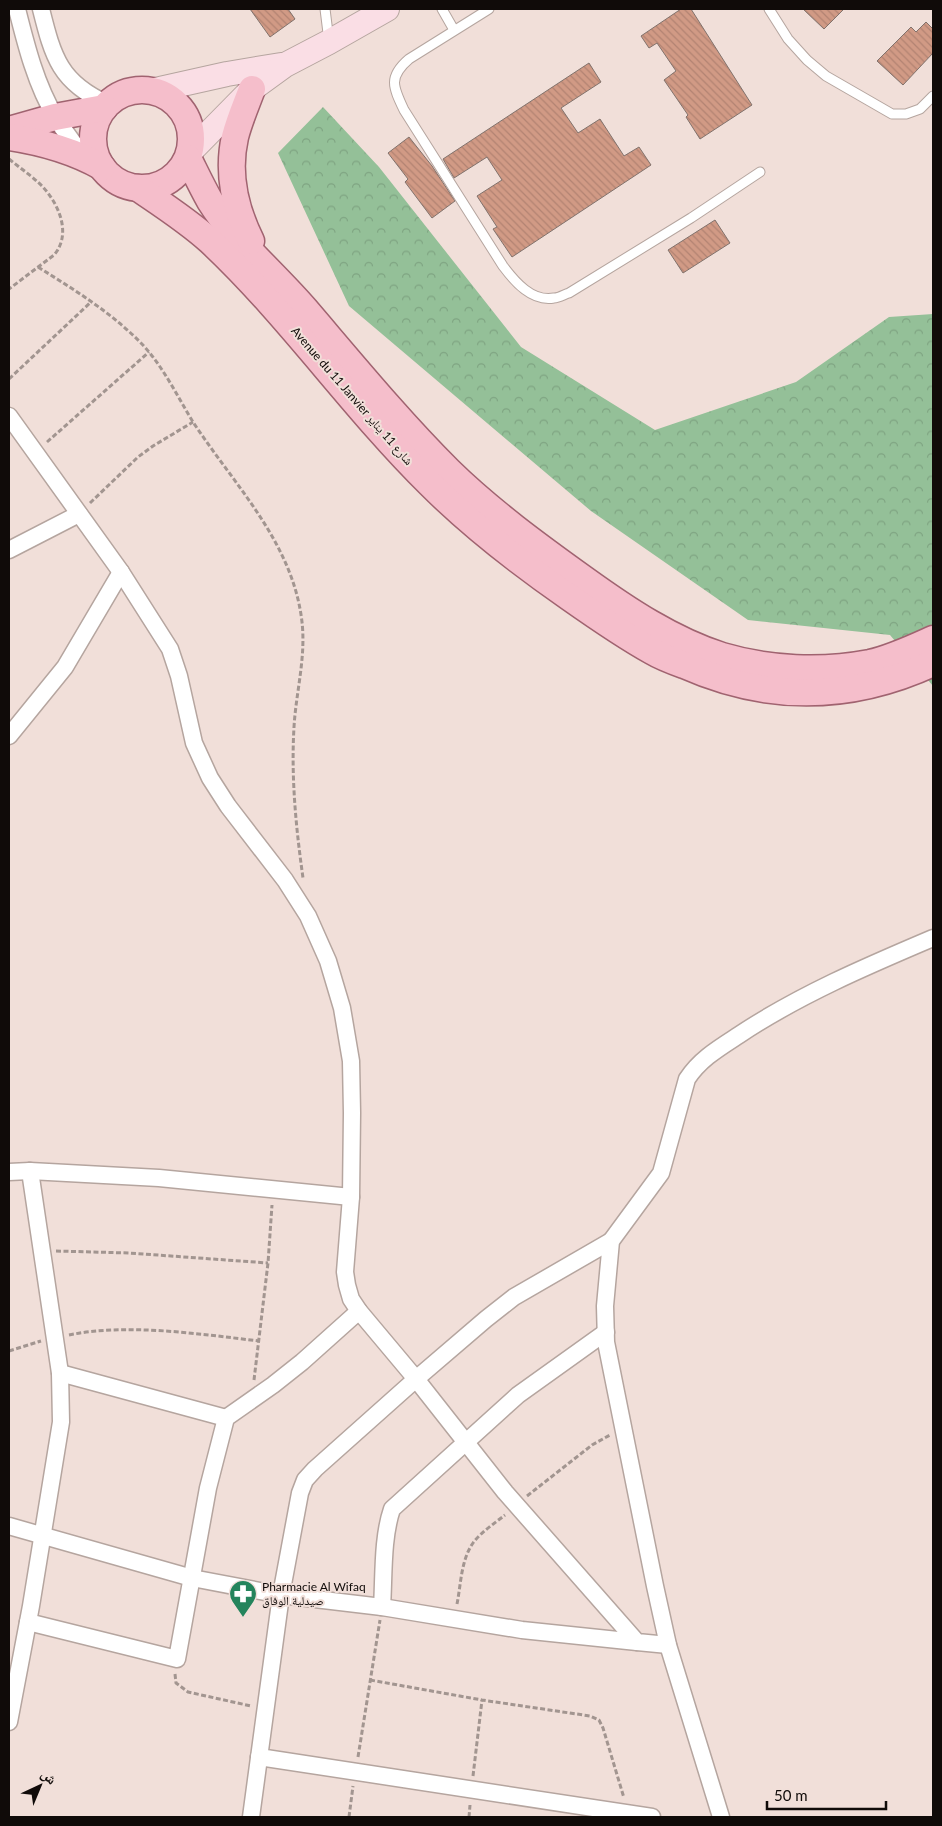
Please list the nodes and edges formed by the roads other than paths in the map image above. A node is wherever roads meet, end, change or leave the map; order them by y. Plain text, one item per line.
1 (17, 9) edge
2 (41, 9) edge
3 (325, 9) edge
4 (387, 9) edge
5 (442, 9) edge
6 (489, 9) edge
7 (769, 9) edge
8 (454, 30) junction
9 (329, 42) junction
10 (285, 65) junction
11 (252, 89) junction
12 (151, 91) junction
13 (933, 96) edge
14 (106, 106) junction
15 (56, 117) junction
16 (9, 130) edge
17 (9, 137) edge
18 (188, 156) junction
19 (93, 162) junction
20 (760, 172) dead end
21 (138, 188) junction
22 (263, 264) junction
23 (9, 416) edge
24 (79, 514) junction
25 (9, 550) edge
26 (121, 572) junction
27 (933, 639) edge
28 (933, 663) edge
29 (9, 736) edge
30 (933, 938) edge
31 (30, 1171) junction
32 (9, 1172) edge
33 (351, 1197) junction
34 (611, 1241) junction
35 (359, 1312) junction
36 (606, 1332) junction
37 (60, 1373) junction
38 (416, 1379) junction
39 (226, 1418) junction
40 (466, 1443) junction
41 (9, 1526) edge
42 (42, 1535) junction
43 (192, 1578) junction
44 (281, 1595) junction
45 (382, 1607) junction
46 (28, 1622) junction
47 (637, 1642) junction
48 (668, 1644) junction
49 (9, 1722) edge
50 (259, 1757) junction
51 (251, 1817) edge
52 (652, 1817) edge
53 (721, 1817) edge

1 - 15 street
2 - 14 street
3 - 9 lane
4 - 9 street
5 - 8 lane
6 - 8 lane
7 - 13 lane
8 - 20 lane
9 - 10 street
10 - 11 street
10 - 12 street
11 - 18 street
11 - 22 main road
12 - 14 main road
12 - 18 main road
14 - 15 main road
14 - 19 main road
15 - 16 main road
15 - 19 street
17 - 19 main road
18 - 21 main road
18 - 22 main road, Avenue du 11 Janvier شارع 11 يناير
19 - 21 main road
21 - 28 main road, Avenue du 11 Janvier شارع 11 يناير
22 - 27 main road, Avenue du 11 Janvier شارع 11 يناير
23 - 24 street
24 - 25 street
24 - 26 street
26 - 29 street
26 - 33 street
30 - 34 street
31 - 32 street
31 - 33 street
31 - 37 street
33 - 35 street
34 - 36 street
34 - 38 street
35 - 38 street
35 - 39 street
36 - 40 street
36 - 48 street
37 - 39 street
37 - 42 street
38 - 40 street
38 - 44 street
39 - 43 street
40 - 45 street
40 - 47 street
41 - 42 street
42 - 43 street
42 - 46 street
43 - 44 street
43 - 46 street
44 - 45 street
44 - 50 street
45 - 47 street
46 - 49 street
47 - 48 street
48 - 53 street
50 - 51 street
50 - 52 street

